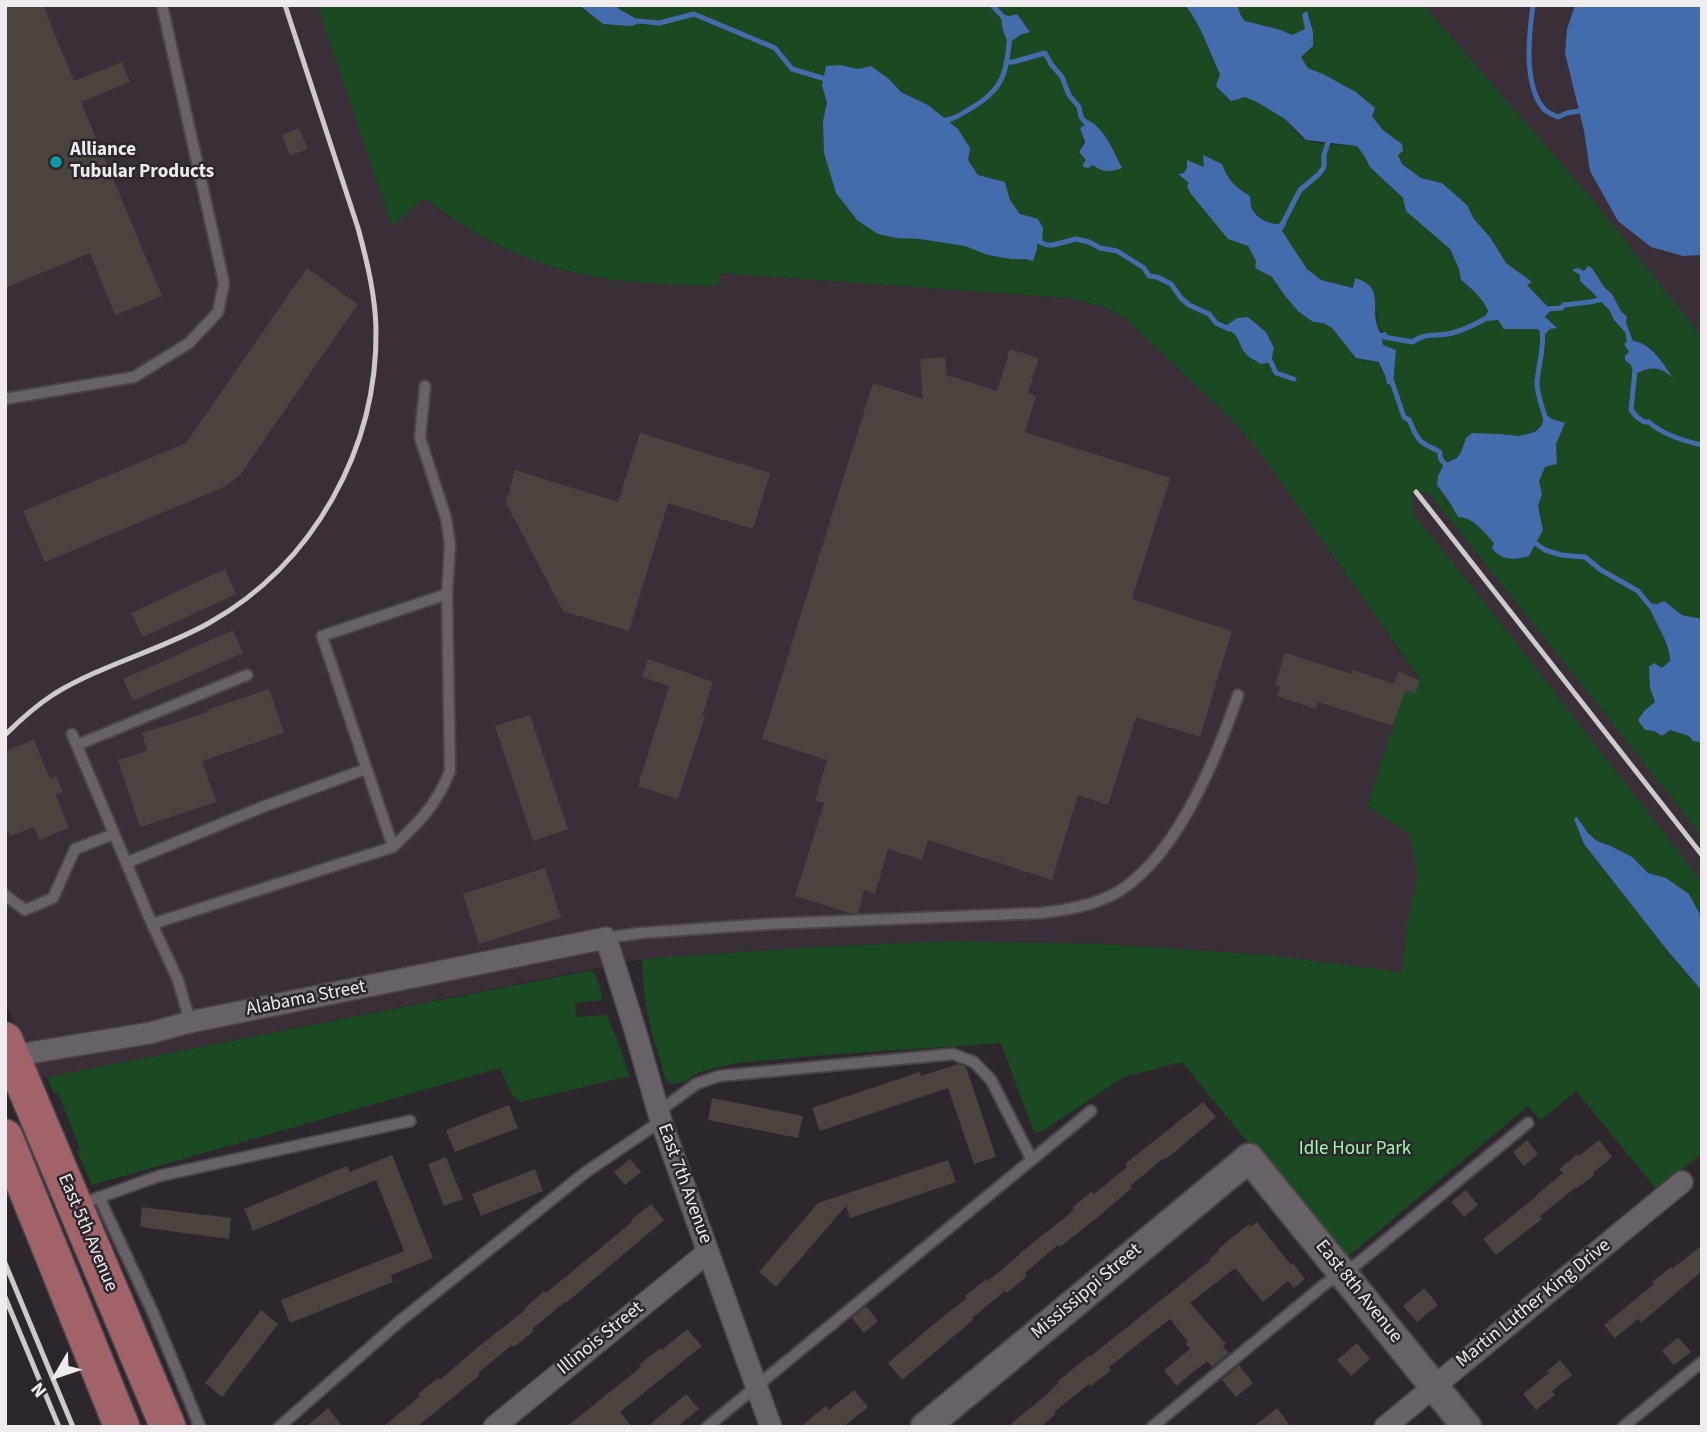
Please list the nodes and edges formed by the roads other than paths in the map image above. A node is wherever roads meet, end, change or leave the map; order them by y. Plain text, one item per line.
1 (162, 5) edge
2 (425, 386) dead end
3 (5, 399) edge
4 (447, 594) junction
5 (247, 675) dead end
6 (1238, 695) dead end
7 (366, 769) junction
8 (114, 834) junction
9 (393, 847) junction
10 (127, 863) junction
11 (5, 895) edge
12 (152, 924) junction
13 (606, 938) junction
14 (190, 1022) junction
15 (7, 1050) edge
16 (1091, 1111) dead end
17 (660, 1117) junction
18 (410, 1121) dead end
19 (1528, 1123) dead end
20 (5, 1137) edge
21 (1249, 1158) joint
22 (1032, 1160) junction
23 (1682, 1182) dead end
24 (87, 1201) junction
25 (708, 1252) junction
26 (1343, 1273) junction
27 (139, 1319) junction
28 (1702, 1362) edge
29 (1434, 1386) junction
30 (756, 1387) junction
31 (122, 1427) edge
32 (168, 1427) edge
33 (200, 1427) edge
34 (279, 1427) edge
35 (494, 1427) edge
36 (707, 1427) edge
37 (771, 1427) edge
38 (925, 1427) edge
39 (1152, 1427) edge
40 (1385, 1427) edge
41 (1467, 1427) edge
42 (1623, 1427) edge

1 - 3 lane
2 - 4 lane
4 - 7 lane
4 - 9 lane
5 - 8 lane
6 - 13 lane
7 - 9 lane
7 - 10 lane
8 - 10 lane
8 - 11 lane
9 - 12 lane
10 - 12 lane
12 - 14 lane
13 - 14 street, Alabama Street
13 - 17 street, East 7th Avenue
14 - 15 street, Alabama Street
15 - 24 main road, East 5th Avenue
16 - 22 lane
17 - 22 lane
17 - 25 street, East 7th Avenue
17 - 34 lane
18 - 24 lane
19 - 26 lane
20 - 31 main road, East 5th Avenue
21 - 26 street, East 8th Avenue
21 - 38 street, Mississippi Street
22 - 30 lane
23 - 29 street, Martin Luther King Drive
24 - 27 main road, East 5th Avenue
25 - 30 street, East 7th Avenue
25 - 35 street, Illinois Street
26 - 29 street, East 8th Avenue
26 - 39 lane
27 - 32 main road, East 5th Avenue
27 - 33 lane
28 - 42 lane
29 - 40 street, Martin Luther King Drive
29 - 41 street, East 8th Avenue
30 - 36 lane
30 - 37 street, East 7th Avenue

